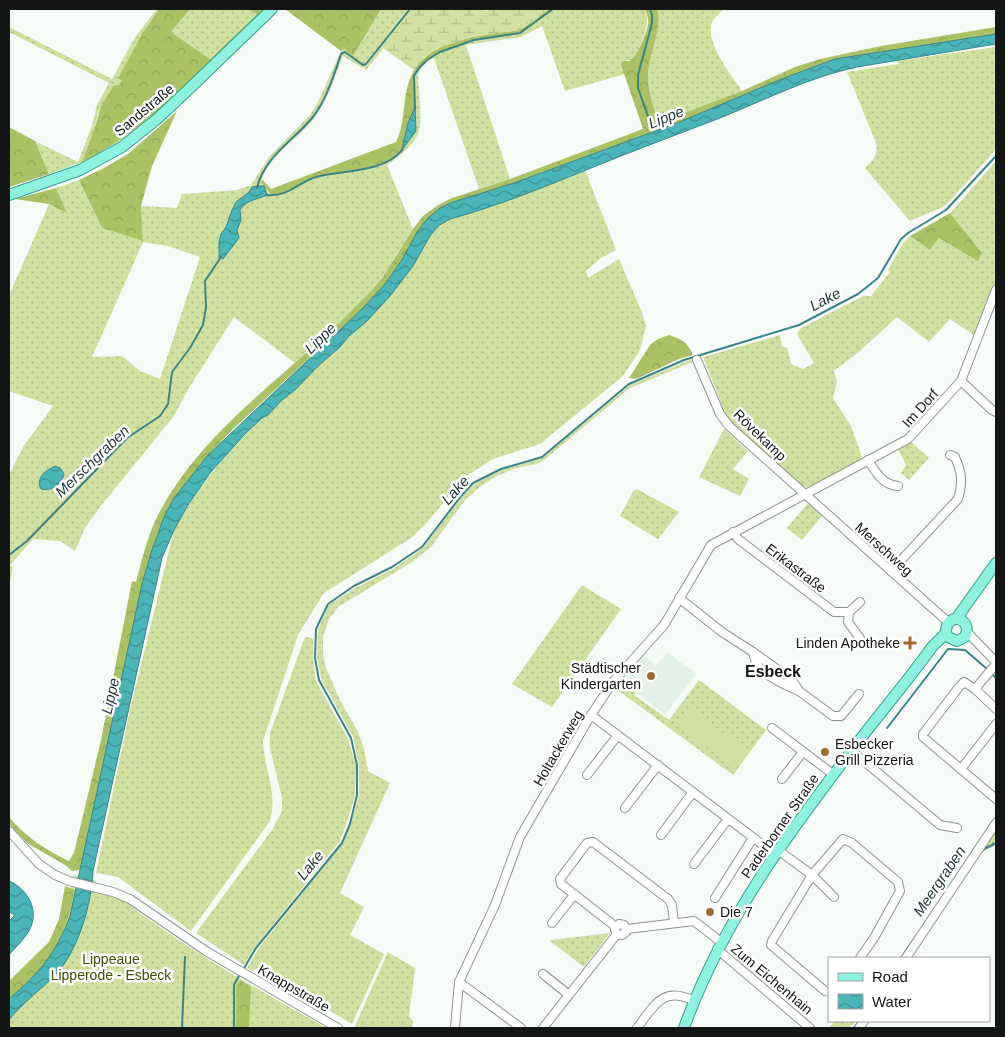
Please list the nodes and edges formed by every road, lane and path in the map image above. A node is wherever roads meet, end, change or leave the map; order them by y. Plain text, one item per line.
1 (272, 9) edge
2 (9, 195) edge
3 (996, 290) edge
4 (696, 360) dead end
5 (960, 381) junction
6 (996, 412) edge
7 (950, 455) dead end
8 (868, 460) junction
9 (898, 486) dead end
10 (804, 494) junction
11 (733, 532) junction
12 (996, 563) edge
13 (891, 571) junction
14 (679, 598) junction
15 (860, 602) dead end
16 (849, 612) junction
17 (956, 630) junction
18 (861, 640) dead end
19 (996, 663) edge
20 (975, 689) junction
21 (859, 694) dead end
22 (996, 709) edge
23 (591, 715) junction
24 (996, 724) edge
25 (772, 728) dead end
26 (618, 735) junction
27 (852, 751) junction
28 (803, 752) junction
29 (658, 765) junction
30 (961, 769) junction
31 (587, 775) dead end
32 (834, 775) junction
33 (782, 779) dead end
34 (693, 792) junction
35 (996, 799) edge
36 (625, 808) dead end
37 (728, 819) junction
38 (996, 824) edge
39 (956, 828) dead end
40 (9, 831) edge
41 (661, 835) dead end
42 (753, 838) junction
43 (776, 852) junction
44 (694, 864) dead end
45 (812, 876) junction
46 (574, 895) junction
47 (834, 896) dead end
48 (715, 898) dead end
49 (552, 922) dead end
50 (674, 923) junction
51 (616, 930) junction
52 (719, 945) junction
53 (861, 957) edge
54 (907, 957) edge
55 (543, 974) dead end
56 (459, 982) junction
57 (828, 992) edge
58 (569, 994) junction
59 (694, 1001) junction
60 (338, 1028) edge
61 (455, 1028) edge
62 (520, 1028) edge
63 (543, 1028) edge
64 (637, 1028) edge
65 (684, 1028) edge
66 (810, 1028) edge

1 - 2 main road, Sandstraße
3 - 5 street, Im Dorf
4 - 10 street, Rövekamp
5 - 6 street
5 - 8 street, Im Dorf
7 - 13 street
8 - 9 street
8 - 10 street, Im Dorf
10 - 11 street, Holtackerweg
10 - 13 street, Merschweg
11 - 14 street, Holtackerweg
11 - 16 street, Erikastraße
12 - 17 main road, Paderborner Straße
13 - 17 street, Merschweg
14 - 21 street
14 - 23 street, Holtackerweg
15 - 16 street
16 - 18 street
17 - 19 street, Merschweg
17 - 27 main road, Paderborner Straße
19 - 20 street
20 - 22 street
20 - 30 street
23 - 26 street
23 - 56 street, Holtackerweg
24 - 30 street
25 - 28 street
26 - 29 street
26 - 31 street
27 - 32 main road, Paderborner Straße
27 - 39 street
28 - 32 street
28 - 33 street
29 - 34 street
29 - 36 street
30 - 35 street
32 - 43 main road, Paderborner Straße
34 - 37 street
34 - 41 street
37 - 42 street
37 - 44 street
38 - 54 street
40 - 60 street, Knappstraße
42 - 43 street
42 - 48 street
43 - 45 street
43 - 52 main road, Paderborner Straße
45 - 47 street
45 - 53 street
45 - 57 street
46 - 49 street
46 - 50 street
46 - 51 street
50 - 51 street, Zum Eichenhain
50 - 52 street, Zum Eichenhain
51 - 58 street
52 - 59 main road, Paderborner Straße
52 - 66 street, Zum Eichenhain
55 - 58 street
56 - 61 street, Holtackerweg
56 - 62 street
58 - 63 street
59 - 64 street
59 - 65 main road, Paderborner Straße

